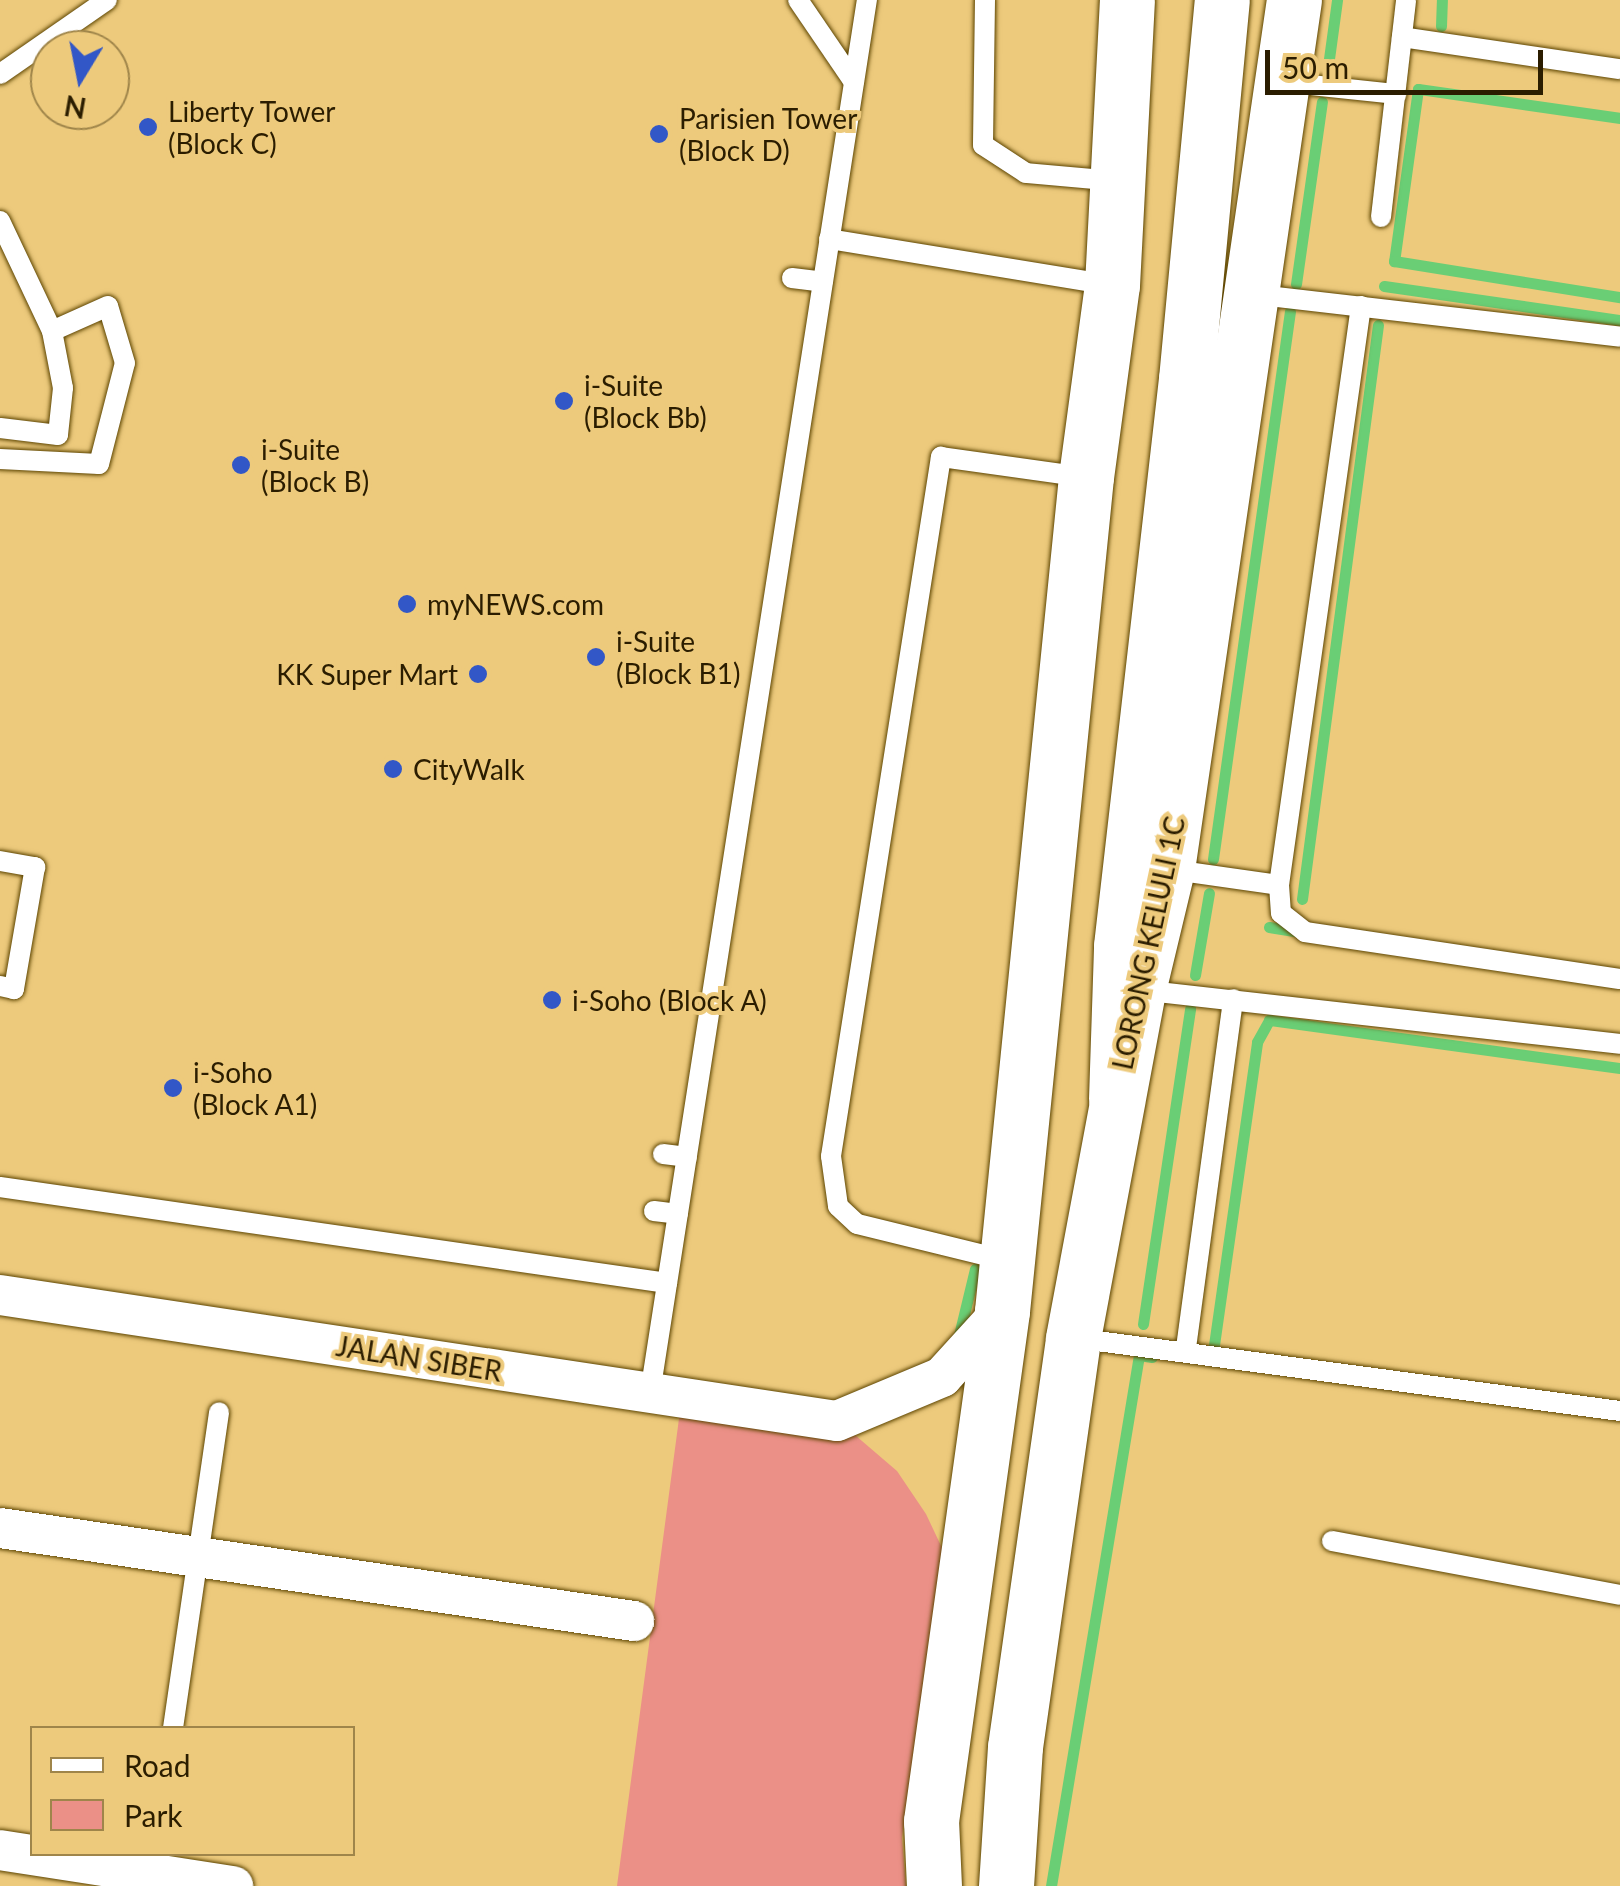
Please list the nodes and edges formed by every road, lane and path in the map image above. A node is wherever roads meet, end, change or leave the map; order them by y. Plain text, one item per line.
1 (107, 0) edge
2 (798, 0) edge
3 (866, 0) edge
4 (985, 0) edge
5 (1222, 0) edge
6 (1294, 0) edge
7 (1406, 0) edge
8 (1124, 11) edge
9 (1402, 38) junction
10 (1620, 69) edge
11 (0, 74) edge
12 (854, 82) junction
13 (1282, 82) junction
14 (1396, 94) junction
15 (1116, 181) junction
16 (1382, 217) dead end
17 (0, 221) edge
18 (829, 239) junction
19 (792, 278) dead end
20 (823, 282) junction
21 (1112, 285) junction
22 (1249, 294) junction
23 (1361, 306) junction
24 (52, 331) junction
25 (1620, 337) edge
26 (0, 428) edge
27 (0, 459) edge
28 (1086, 477) junction
29 (0, 861) edge
30 (1167, 868) junction
31 (1279, 884) junction
32 (1620, 979) edge
33 (0, 986) edge
34 (1138, 990) junction
35 (1234, 999) junction
36 (1620, 1044) edge
37 (1116, 1099) junction
38 (663, 1154) dead end
39 (687, 1157) junction
40 (0, 1187) edge
41 (654, 1211) dead end
42 (678, 1214) junction
43 (667, 1284) junction
44 (1004, 1286) junction
45 (0, 1294) edge
46 (1073, 1338) junction
47 (1186, 1348) junction
48 (650, 1393) junction
49 (1620, 1410) edge
50 (219, 1412) dead end
51 (0, 1528) edge
52 (1332, 1541) dead end
53 (198, 1555) junction
54 (1620, 1595) edge
55 (634, 1621) dead end
56 (173, 1726) edge
57 (0, 1850) edge
58 (30, 1854) edge
59 (43, 1856) edge
60 (152, 1871) edge
61 (233, 1886) edge
62 (934, 1886) edge
63 (1006, 1886) edge

1 - 11 lane
2 - 12 lane
3 - 12 lane
4 - 15 lane
5 - 37 main road
6 - 13 main road, LORONG KELULI 1C
7 - 9 lane
8 - 15 main road
9 - 10 lane
9 - 14 lane
12 - 18 lane
13 - 14 lane
13 - 22 main road, LORONG KELULI 1C
14 - 16 lane
15 - 21 main road
17 - 24 lane
18 - 20 lane
18 - 21 lane
19 - 20 lane
20 - 39 lane
21 - 28 main road
22 - 23 lane
22 - 30 main road, LORONG KELULI 1C
23 - 25 lane
23 - 31 lane
24 - 26 lane
24 - 27 lane
28 - 44 main road
28 - 44 lane
29 - 33 lane
30 - 31 lane
30 - 34 main road, LORONG KELULI 1C
31 - 32 lane
34 - 35 lane
34 - 37 main road, LORONG KELULI 1C
35 - 36 lane
35 - 47 lane
37 - 46 main road, LORONG KELULI 1C
38 - 39 lane
39 - 42 lane
40 - 43 lane
41 - 42 lane
42 - 43 lane
43 - 48 lane
44 - 48 street, JALAN SIBER
44 - 62 main road
45 - 48 street, JALAN SIBER
46 - 47 lane
46 - 63 main road, LORONG KELULI 1C
47 - 49 lane
50 - 53 lane
51 - 53 street
52 - 54 lane
53 - 55 street
53 - 56 lane
57 - 58 street
59 - 60 street
60 - 61 street

